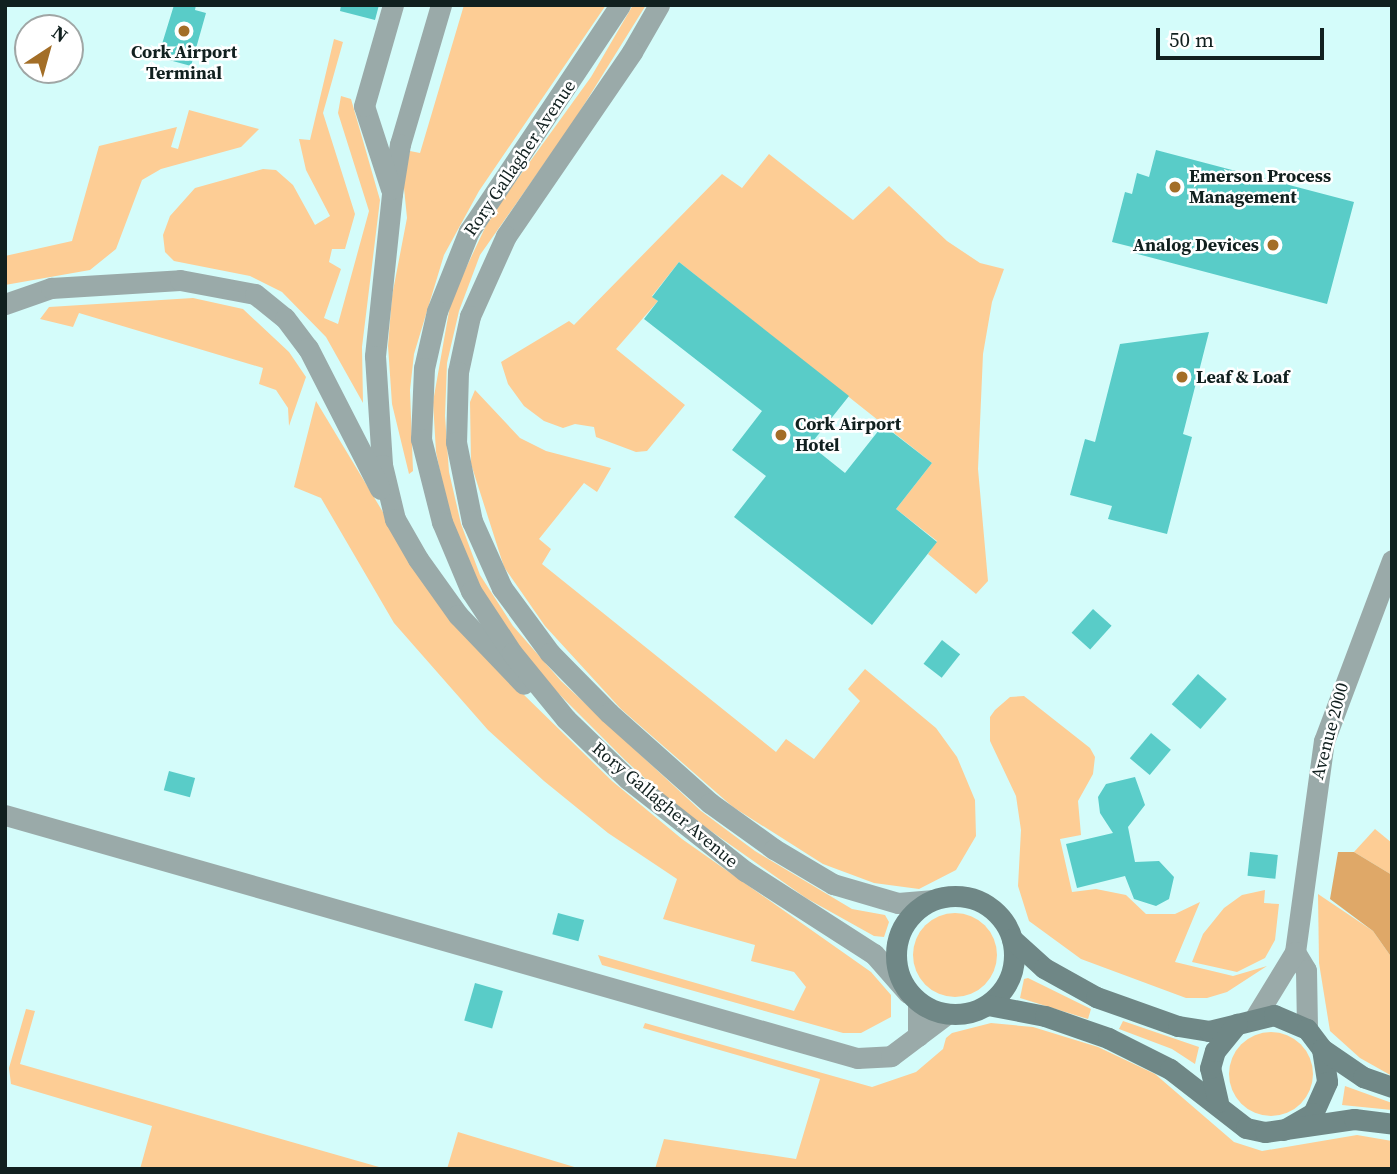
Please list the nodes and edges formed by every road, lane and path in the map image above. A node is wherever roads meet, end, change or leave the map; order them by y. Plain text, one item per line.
1 (393, 5) edge
2 (441, 5) edge
3 (620, 5) edge
4 (659, 5) edge
5 (392, 194) junction
6 (5, 304) edge
7 (395, 519) junction
8 (1392, 560) edge
9 (566, 719) junction
10 (5, 815) edge
11 (931, 901) junction
12 (1012, 939) junction
13 (1295, 952) junction
14 (913, 998) junction
15 (988, 1005) junction
16 (947, 1014) junction
17 (1246, 1020) junction
18 (1307, 1029) junction
19 (918, 1036) junction
20 (1322, 1049) junction
21 (1392, 1087) edge
22 (1217, 1102) junction
23 (1392, 1124) edge
24 (1284, 1130) junction

1 - 5 street
2 - 5 street
3 - 9 street, Rory Gallagher Avenue
4 - 11 street, Rory Gallagher Avenue
5 - 7 street
6 - 7 street
7 - 9 street
8 - 13 street, Avenue 2000
9 - 14 street, Rory Gallagher Avenue
10 - 19 street
11 - 12 street, Rory Gallagher Avenue
11 - 14 street
12 - 15 street
12 - 17 street, Rory Gallagher Avenue
13 - 17 street
13 - 18 street
14 - 16 street, Rory Gallagher Avenue
14 - 19 street
15 - 16 street
15 - 22 street
16 - 19 street
17 - 18 street, Rory Gallagher Avenue
17 - 22 street
18 - 20 street
20 - 21 street
20 - 24 street
22 - 24 street
23 - 24 street

